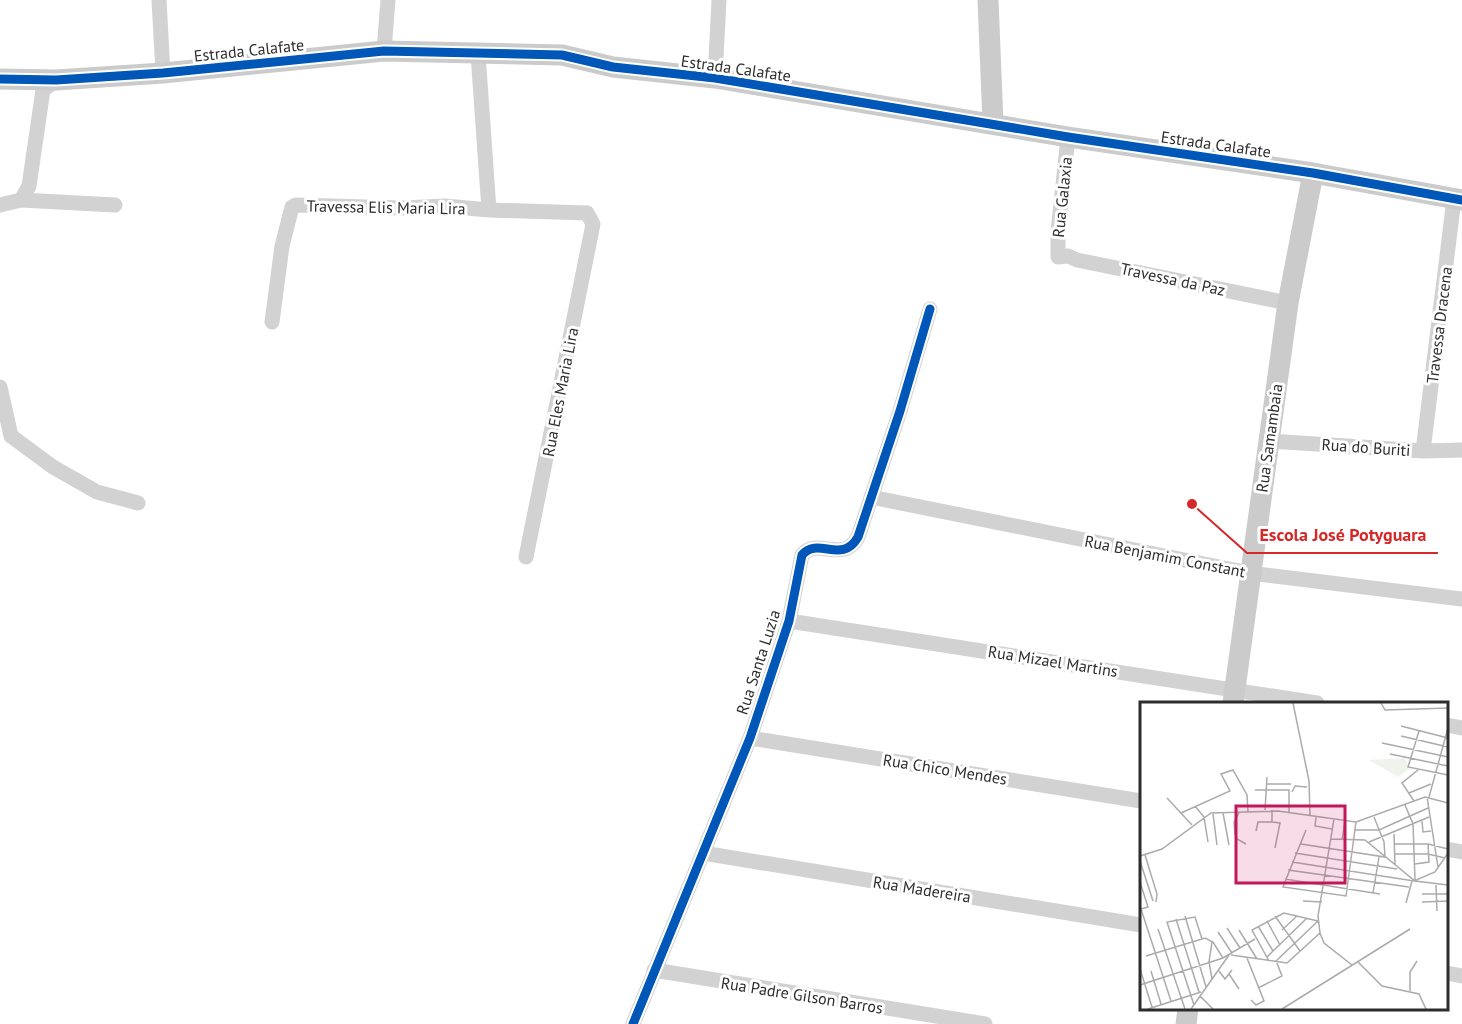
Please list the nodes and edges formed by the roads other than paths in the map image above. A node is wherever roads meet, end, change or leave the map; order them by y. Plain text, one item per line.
1 (159, 0) edge
2 (388, 0) edge
3 (719, 0) edge
4 (988, 0) edge
5 (384, 51) junction
6 (478, 54) junction
7 (164, 73) junction
8 (715, 78) junction
9 (0, 79) edge
10 (56, 80) junction
11 (993, 123) junction
12 (1068, 137) junction
13 (1313, 173) junction
14 (1458, 199) edge
15 (21, 200) junction
16 (115, 205) dead end
17 (0, 206) edge
18 (489, 210) junction
19 (593, 228) joint
20 (1058, 258) joint
21 (1288, 303) junction
22 (930, 309) dead end
23 (272, 322) dead end
24 (0, 387) edge
25 (1269, 441) junction
26 (1462, 450) edge
27 (1423, 451) junction
28 (871, 497) junction
29 (138, 503) dead end
30 (526, 557) dead end
31 (1249, 573) junction
32 (1462, 599) edge
33 (789, 621) junction
34 (1234, 696) edge
35 (1305, 702) edge
36 (1447, 725) edge
37 (1462, 728) edge
38 (750, 738) junction
39 (1140, 801) edge
40 (1447, 849) edge
41 (1462, 852) edge
42 (703, 853) junction
43 (1140, 925) edge
44 (654, 970) junction
45 (1447, 973) edge
46 (1462, 976) edge
47 (1188, 1009) edge
48 (633, 1024) edge
49 (985, 1024) edge
50 (1186, 1024) edge

1 - 7 street
2 - 5 street
3 - 8 street
4 - 11 street
5 - 6 street, Estrada Calafate
5 - 7 street, Estrada Calafate
6 - 8 street, Estrada Calafate
6 - 18 street, Travessa Elis Maria Lira
7 - 10 street, Estrada Calafate
8 - 11 street, Estrada Calafate
9 - 10 street, Estrada Calafate
10 - 15 street
11 - 12 street, Estrada Calafate
12 - 13 street, Estrada Calafate
12 - 20 street, Rua Galaxia
13 - 14 street, Estrada Calafate
13 - 21 street, Rua Samambaia
14 - 27 street, Travessa Dracena
15 - 16 street
15 - 17 street
18 - 19 street, Travessa Elis Maria Lira
18 - 23 street, Travessa Elis Maria Lira
19 - 30 street, Rua Eles Maria Lira
20 - 21 street, Travessa da Paz
21 - 25 street, Rua Samambaia
22 - 28 street, Rua Santa Luzia
24 - 29 street
25 - 27 street, Rua do Buriti
25 - 31 street, Rua Samambaia
26 - 27 street, Rua do Buriti
28 - 31 street, Rua Benjamim Constant
28 - 33 street, Rua Santa Luzia
31 - 32 street, Rua Benjamim Constant
31 - 34 street, Rua Samambaia
33 - 34 street, Rua Mizael Martins
33 - 38 street, Rua Santa Luzia
34 - 35 street, Rua Mizael Martins
36 - 37 street
38 - 39 street, Rua Chico Mendes
38 - 42 street, Rua Santa Luzia
40 - 41 street
42 - 43 street, Rua Madereira
42 - 44 street, Rua Santa Luzia
44 - 48 street, Rua Santa Luzia
44 - 49 street, Rua Padre Gilson Barros
45 - 46 street
47 - 50 street

